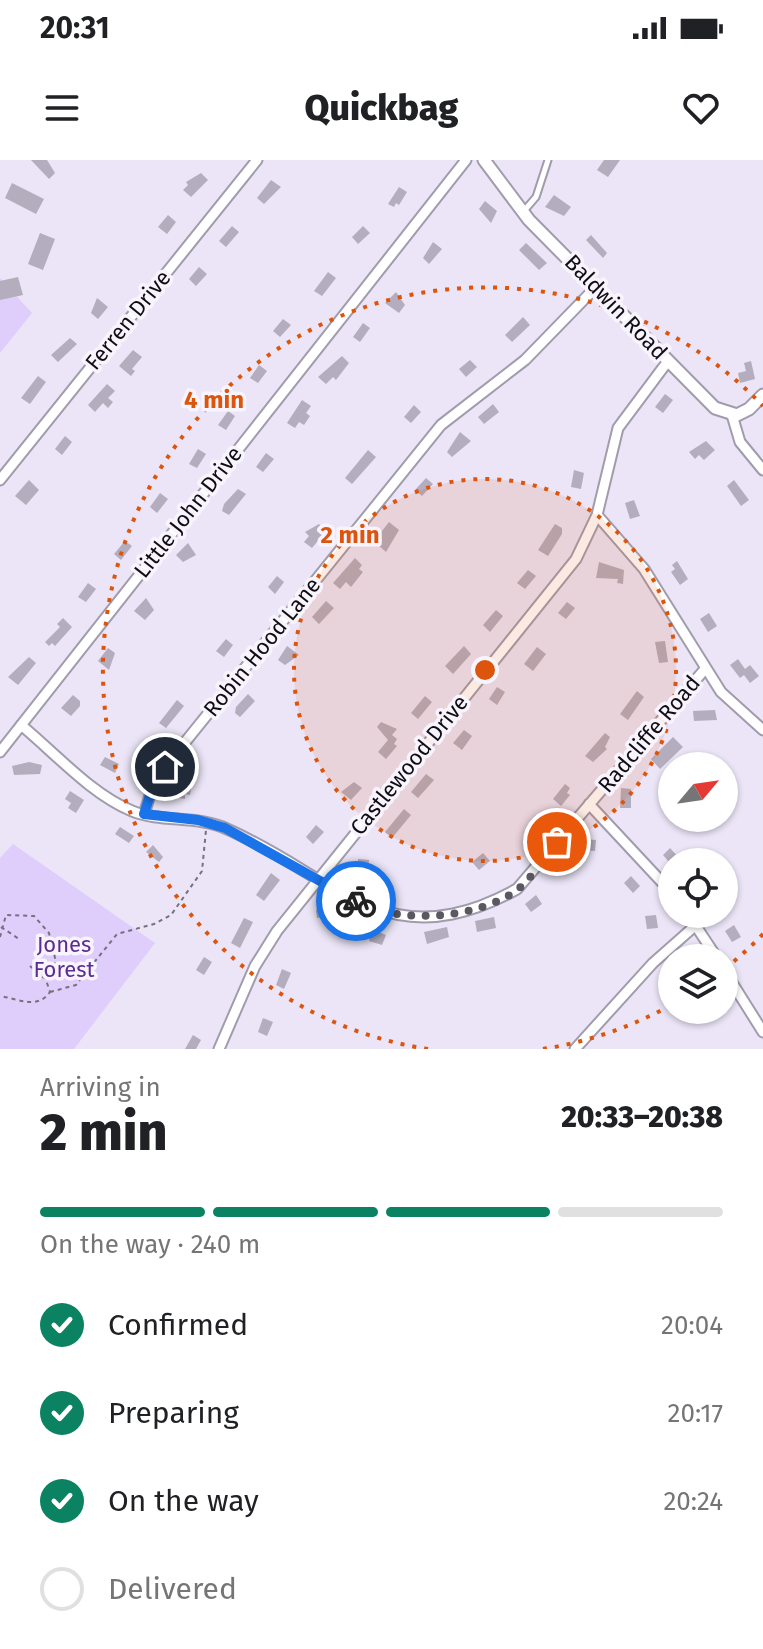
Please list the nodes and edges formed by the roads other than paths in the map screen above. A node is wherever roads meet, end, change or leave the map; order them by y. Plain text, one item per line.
1 (257, 160) edge
2 (466, 160) edge
3 (548, 160) edge
4 (487, 161) edge
5 (522, 212) junction
6 (597, 286) junction
7 (668, 361) junction
8 (763, 395) edge
9 (732, 415) junction
10 (763, 470) edge
11 (0, 480) edge
12 (597, 515) junction
13 (705, 669) junction
14 (21, 725) junction
15 (763, 730) edge
16 (0, 752) edge
17 (589, 804) junction
18 (144, 814) junction
19 (658, 878) edge
20 (317, 879) junction
21 (693, 928) edge
22 (738, 992) edge
23 (763, 1030) edge
24 (219, 1049) edge
25 (575, 1049) edge

1 - 11 street, Ferren Drive
2 - 14 street, Little John Drive
3 - 5 lane
4 - 5 street, Baldwin Road
5 - 6 street, Baldwin Road
6 - 7 street, Baldwin Road
6 - 18 street, Robin Hood Lane
7 - 9 street, Baldwin Road
7 - 12 street, Castlewood Drive
8 - 9 street
9 - 10 street
12 - 13 street
12 - 20 street, Castlewood Drive
13 - 15 street
13 - 17 street, Radcliffe Road
14 - 16 street, Little John Drive
14 - 18 street, Radcliffe Road
17 - 19 street
17 - 20 street, Radcliffe Road
18 - 20 street, Radcliffe Road
20 - 24 street, Castlewood Drive
21 - 25 street
22 - 23 street

